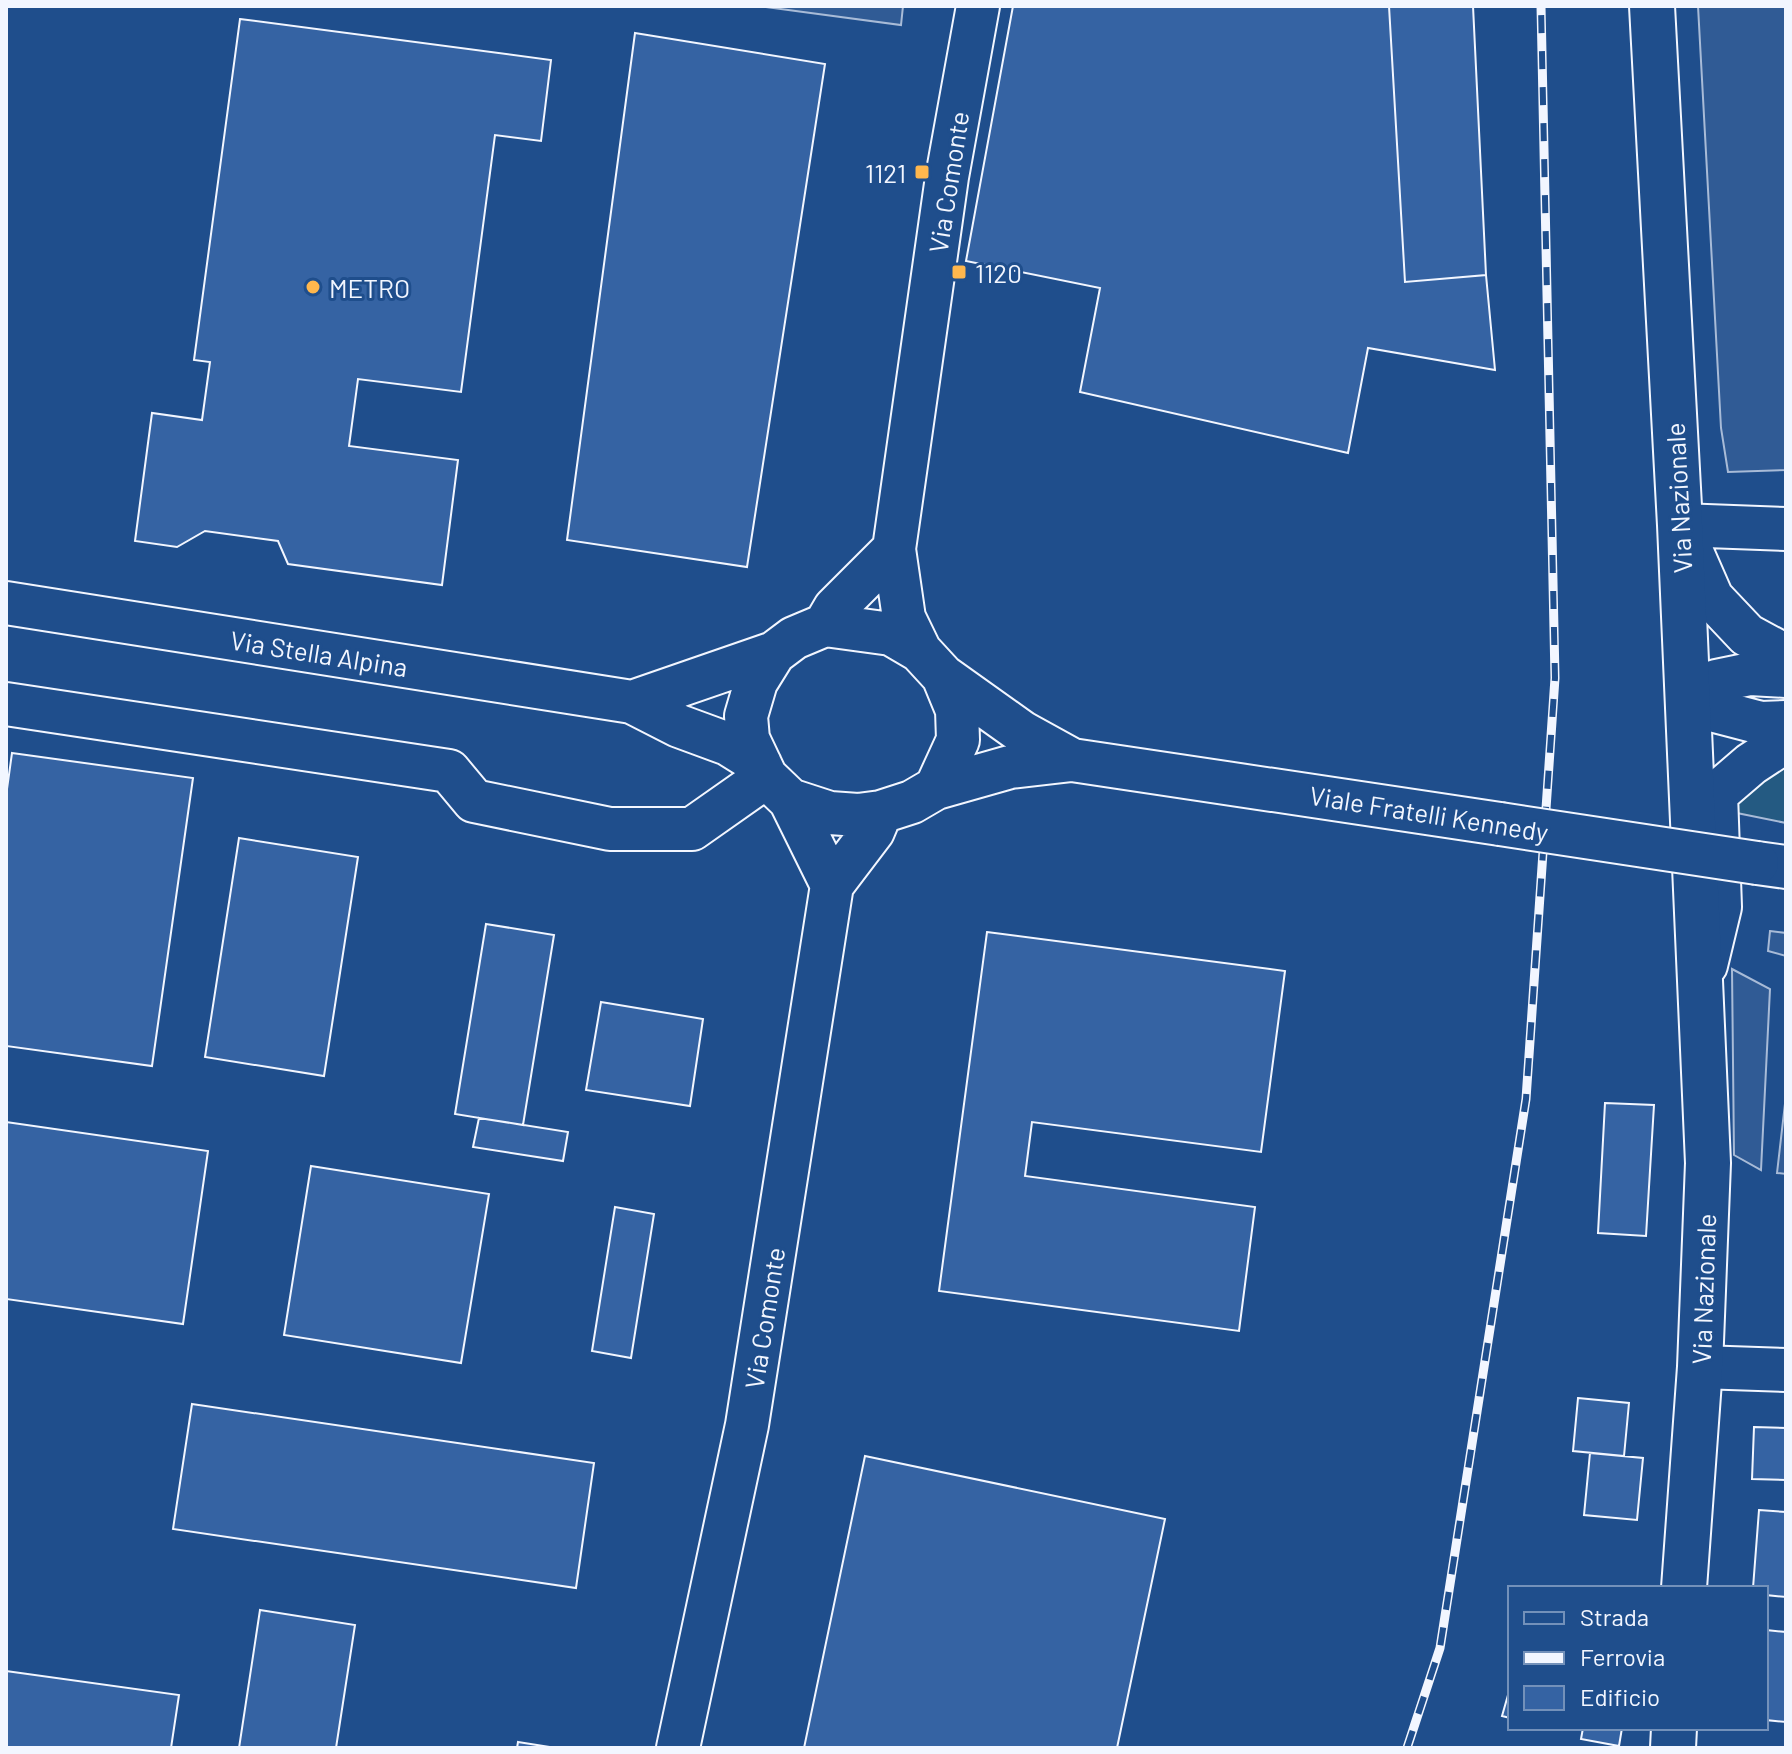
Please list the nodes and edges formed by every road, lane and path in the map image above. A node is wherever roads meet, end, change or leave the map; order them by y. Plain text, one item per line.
1 (978, 6) edge
2 (1652, 6) edge
3 (1680, 525) junction
4 (1786, 529) edge
5 (894, 549) junction
6 (6, 603) edge
7 (825, 625) junction
8 (774, 653) junction
9 (1786, 656) edge
10 (932, 663) junction
11 (1786, 676) edge
12 (632, 702) junction
13 (6, 704) edge
14 (1688, 704) junction
15 (1786, 722) edge
16 (1786, 741) edge
17 (1072, 760) junction
18 (772, 781) junction
19 (936, 788) junction
20 (881, 812) junction
21 (1771, 865) edge
22 (832, 885) junction
23 (1700, 990) junction
24 (1700, 1367) junction
25 (1786, 1370) edge
26 (1684, 1586) edge
27 (678, 1748) edge

1 - 5 street, Via Comonte
2 - 3 main road, Via Nazionale
3 - 4 street
3 - 9 street
3 - 14 main road, Via Nazionale
5 - 7 street
5 - 10 street, Via Comonte
6 - 12 street, Via Stella Alpina
7 - 8 street
7 - 10 street
8 - 12 street, Via Stella Alpina
8 - 18 street
10 - 17 street, Viale Fratelli Kennedy
10 - 19 street
11 - 14 street
12 - 18 street, Via Stella Alpina
13 - 18 street
14 - 15 street
14 - 23 main road, Via Nazionale
16 - 23 street, Via Nazionale
17 - 19 street, Viale Fratelli Kennedy
17 - 21 street, Viale Fratelli Kennedy, bridge
18 - 20 street
18 - 22 street
19 - 20 street
20 - 22 street
22 - 27 street, Via Comonte
23 - 24 main road, Via Nazionale
24 - 25 street
24 - 26 main road, Via Nazionale

